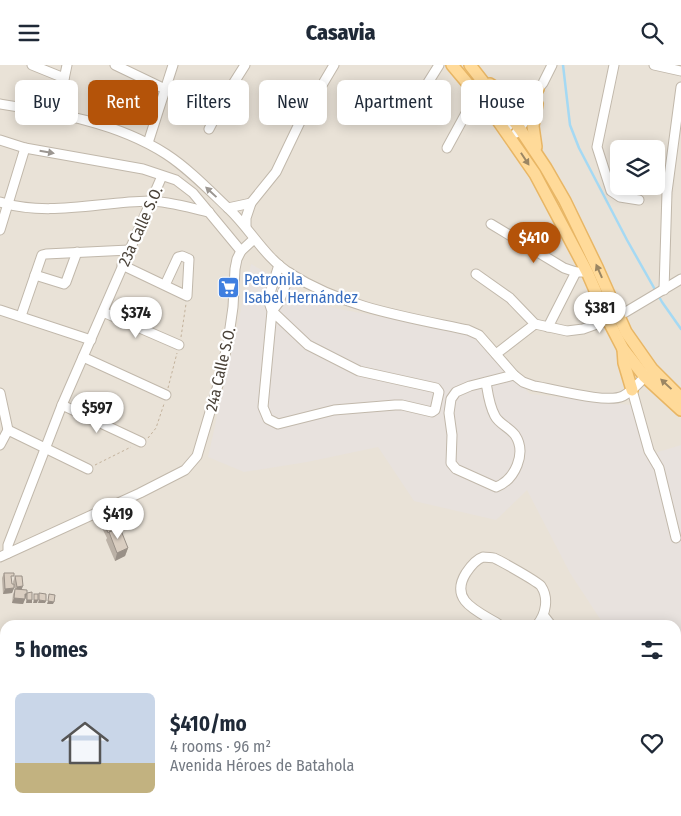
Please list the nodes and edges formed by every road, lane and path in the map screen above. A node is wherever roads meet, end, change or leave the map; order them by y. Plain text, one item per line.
1 (32, 65) edge
2 (67, 65) edge
3 (114, 65) edge
4 (173, 65) edge
5 (334, 65) edge
6 (439, 65) edge
7 (452, 65) edge
8 (470, 65) edge
9 (552, 65) edge
10 (614, 65) edge
11 (654, 65) edge
12 (241, 66) edge
13 (681, 71) edge
14 (480, 76) junction
15 (64, 78) joint
16 (430, 80) edge
17 (465, 80) edge
18 (483, 80) edge
19 (486, 80) edge
20 (543, 82) edge
21 (681, 87) edge
22 (164, 89) junction
23 (0, 104) edge
24 (15, 106) edge
25 (78, 118) edge
26 (461, 121) edge
27 (501, 125) edge
28 (517, 125) joint
29 (533, 125) edge
30 (209, 129) dead end
31 (508, 134) junction
32 (0, 140) edge
33 (148, 143) junction
34 (25, 148) junction
35 (447, 148) dead end
36 (539, 156) junction
37 (162, 176) junction
38 (639, 200) dead end
39 (152, 201) junction
40 (4, 203) edge
41 (251, 203) junction
42 (228, 209) junction
43 (209, 211) junction
44 (491, 224) dead end
45 (246, 226) junction
46 (0, 230) edge
47 (254, 239) junction
48 (129, 250) junction
49 (241, 251) junction
50 (77, 252) junction
51 (122, 265) junction
52 (279, 265) junction
53 (582, 272) junction
54 (290, 273) junction
55 (35, 275) junction
56 (476, 275) dead end
57 (681, 279) edge
58 (165, 285) dead end
59 (659, 293) junction
60 (0, 310) edge
61 (272, 311) junction
62 (103, 312) junction
63 (21, 316) junction
64 (614, 318) junction
65 (535, 324) junction
66 (548, 327) junction
67 (91, 340) junction
68 (179, 345) dead end
69 (623, 349) junction
70 (496, 353) junction
71 (83, 357) junction
72 (648, 373) junction
73 (514, 375) junction
74 (486, 382) junction
75 (632, 390) junction
76 (0, 393) edge
77 (166, 395) dead end
78 (681, 398) edge
79 (1, 403) edge
80 (62, 405) junction
81 (681, 410) edge
82 (8, 430) junction
83 (141, 442) dead end
84 (0, 445) edge
85 (44, 448) junction
86 (88, 469) dead end
87 (676, 537) dead end
88 (4, 555) edge
89 (544, 615) junction
90 (492, 620) edge
91 (540, 620) edge
92 (548, 620) edge

1 - 15 street
2 - 15 street
3 - 22 street
4 - 22 street
5 - 41 street
6 - 16 street
7 - 17 main road
8 - 14 main road
9 - 20 street
10 - 38 street
11 - 13 street
12 - 30 street
14 - 18 main road
14 - 19 main road
21 - 59 street
22 - 33 street
23 - 24 street
25 - 33 street
26 - 35 street
27 - 31 main road
28 - 31 street
28 - 36 main road
29 - 36 main road
31 -> 53 main road
32 - 34 street
42 -> 33 street
34 -> 37 street
34 - 40 street
64 -> 36 main road
37 - 39 street, 23a Calle S.O.
37 - 43 street
39 - 40 street
39 - 43 street
39 - 48 street, 23a Calle S.O.
40 - 46 street
41 - 42 street
41 - 45 street
42 - 45 street
43 - 49 street
44 - 53 street
45 - 47 street
47 - 49 street
47 - 52 street
48 - 50 street
48 - 51 street, 23a Calle S.O.
49 - 88 street, 24a Calle S.O.
50 - 55 street
50 - 55 street
51 - 58 street
51 - 62 street, 23a Calle S.O.
52 - 54 street
52 - 61 street
53 - 64 main road
53 - 66 street
54 - 61 street
54 - 70 street
55 - 63 street
56 - 65 street
57 - 59 street
59 - 64 street
60 - 63 street
61 - 61 street
62 - 67 street, 23a Calle S.O.
62 - 68 street
63 - 67 street
64 - 66 street
64 - 69 main road
64 - 72 main road
65 - 66 street
65 - 70 street
67 - 71 street, 23a Calle S.O.
69 - 72 main road
69 - 75 main road
70 - 73 street
71 - 77 street
71 - 80 street, 23a Calle S.O.
72 - 75 street
78 -> 72 main road
72 - 81 main road
73 - 74 street
73 - 75 street
74 - 74 street
75 - 87 street
76 - 79 street
79 - 82 street
80 - 83 street
80 - 85 street, 23a Calle S.O.
82 - 84 street
82 - 85 street
85 - 86 street
85 - 88 street, 23a Calle S.O.
89 - 90 street
89 - 91 street
89 - 92 street

